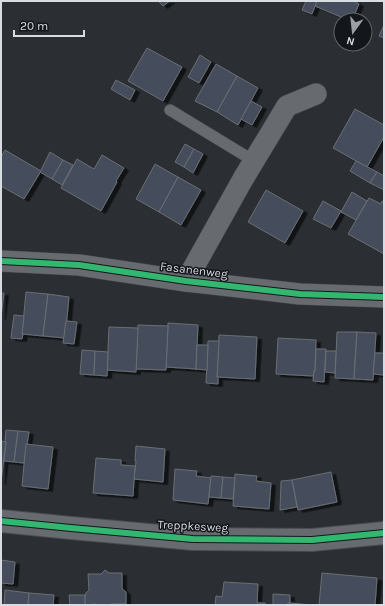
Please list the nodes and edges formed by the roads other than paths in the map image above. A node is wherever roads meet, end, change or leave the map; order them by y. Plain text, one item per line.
1 (316, 94) dead end
2 (170, 110) dead end
3 (254, 161) junction
4 (1, 261) edge
5 (186, 281) junction
6 (384, 297) edge
7 (1, 521) edge
8 (384, 533) edge

1 - 3 street, Fasanenweg
2 - 3 lane
3 - 5 street, Fasanenweg
4 - 5 street, Fasanenweg
5 - 6 street, Fasanenweg
7 - 8 street, Treppkesweg

